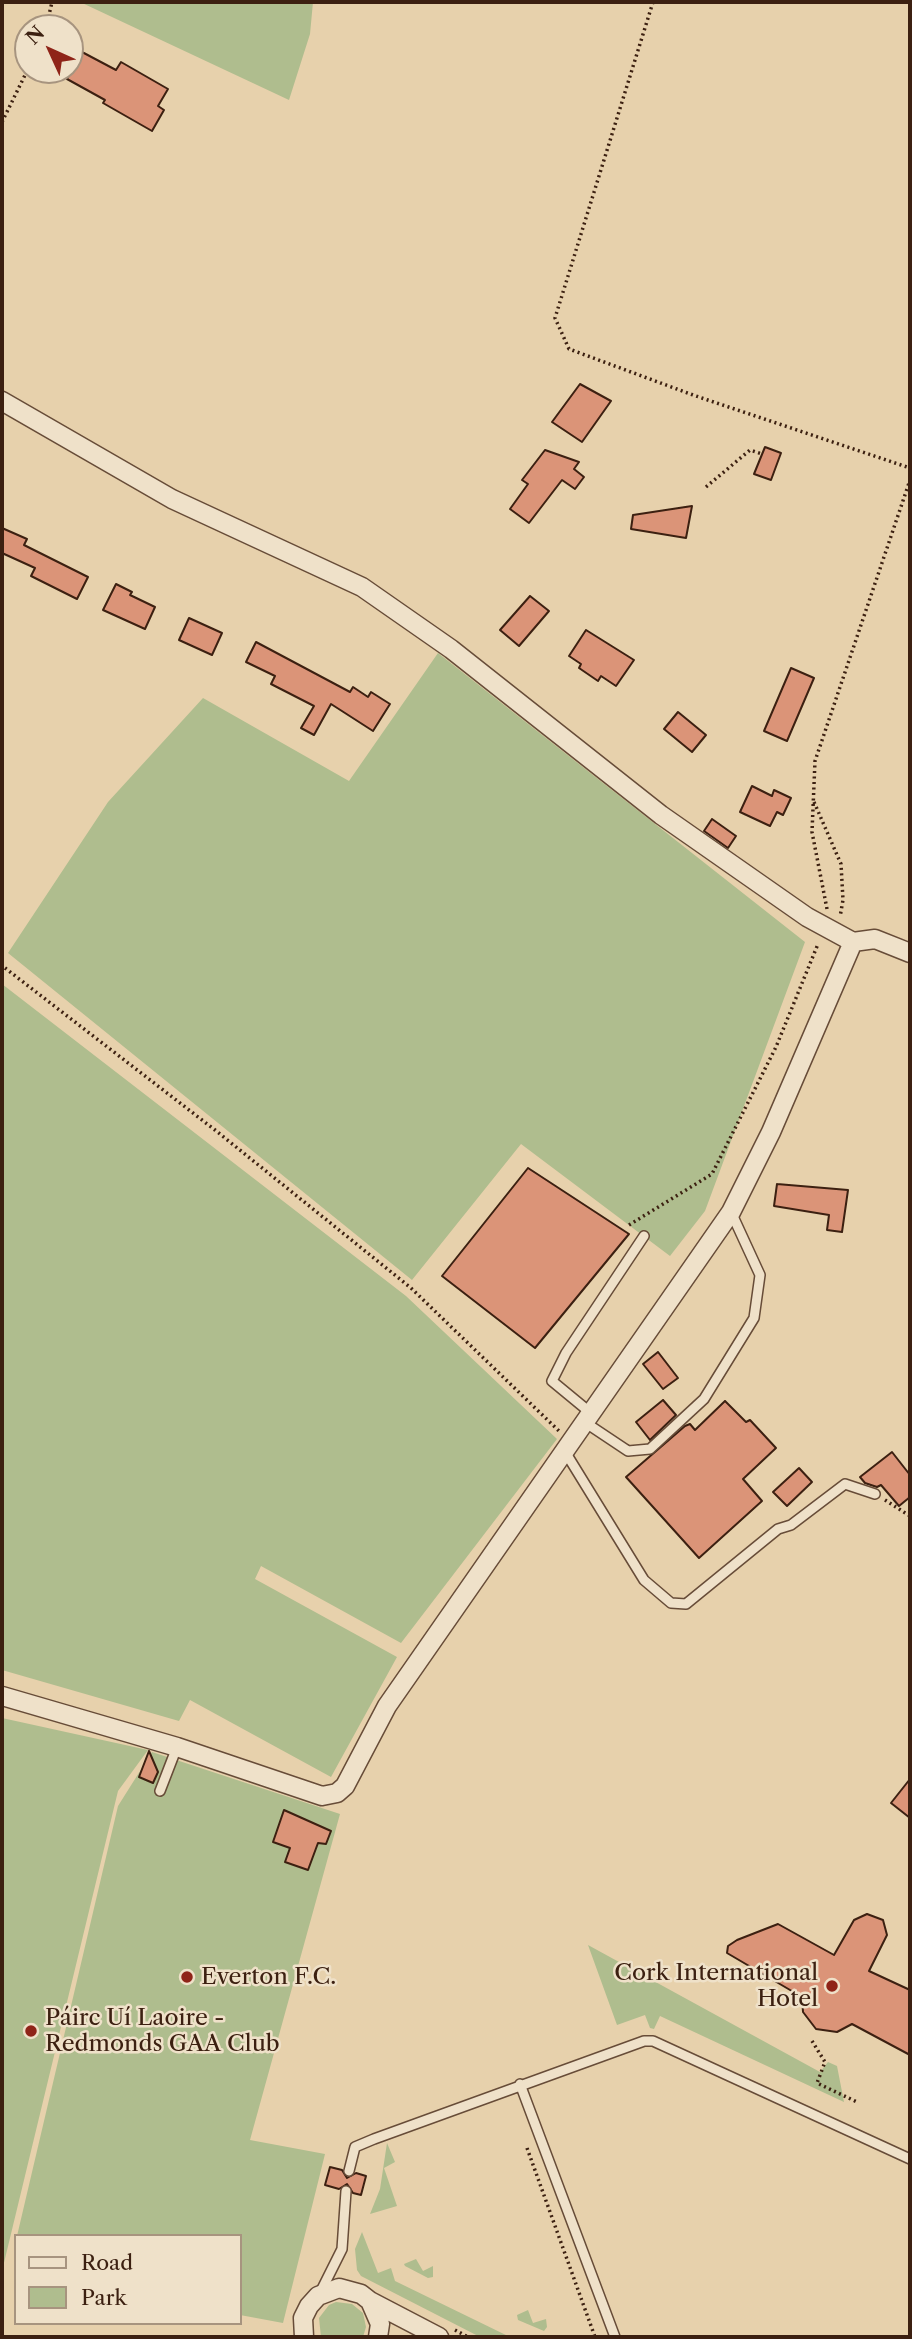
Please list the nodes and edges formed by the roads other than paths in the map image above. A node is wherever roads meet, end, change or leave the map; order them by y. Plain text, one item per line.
1 (2, 401) edge
2 (845, 937) junction
3 (910, 953) edge
4 (731, 1212) junction
5 (644, 1236) dead end
6 (589, 1418) junction
7 (568, 1446) junction
8 (875, 1494) road end
9 (2, 1696) edge
10 (177, 1747) junction
11 (160, 1791) dead end
12 (520, 2084) junction
13 (910, 2159) edge
14 (349, 2171) dead end
15 (346, 2191) dead end
16 (318, 2296) junction
17 (370, 2301) junction
18 (302, 2335) edge
19 (379, 2337) edge
20 (439, 2337) edge
21 (615, 2337) edge

1 - 2 street
2 - 3 street
2 - 4 street
4 - 6 street
4 - 6 lane
5 - 6 lane
6 - 7 street
7 - 8 lane
7 - 10 street
9 - 10 street
10 - 11 lane
12 - 13 lane
12 - 14 lane
12 - 21 lane
15 - 16 lane
16 - 17 street
16 - 18 street
17 - 19 street
17 - 20 street

